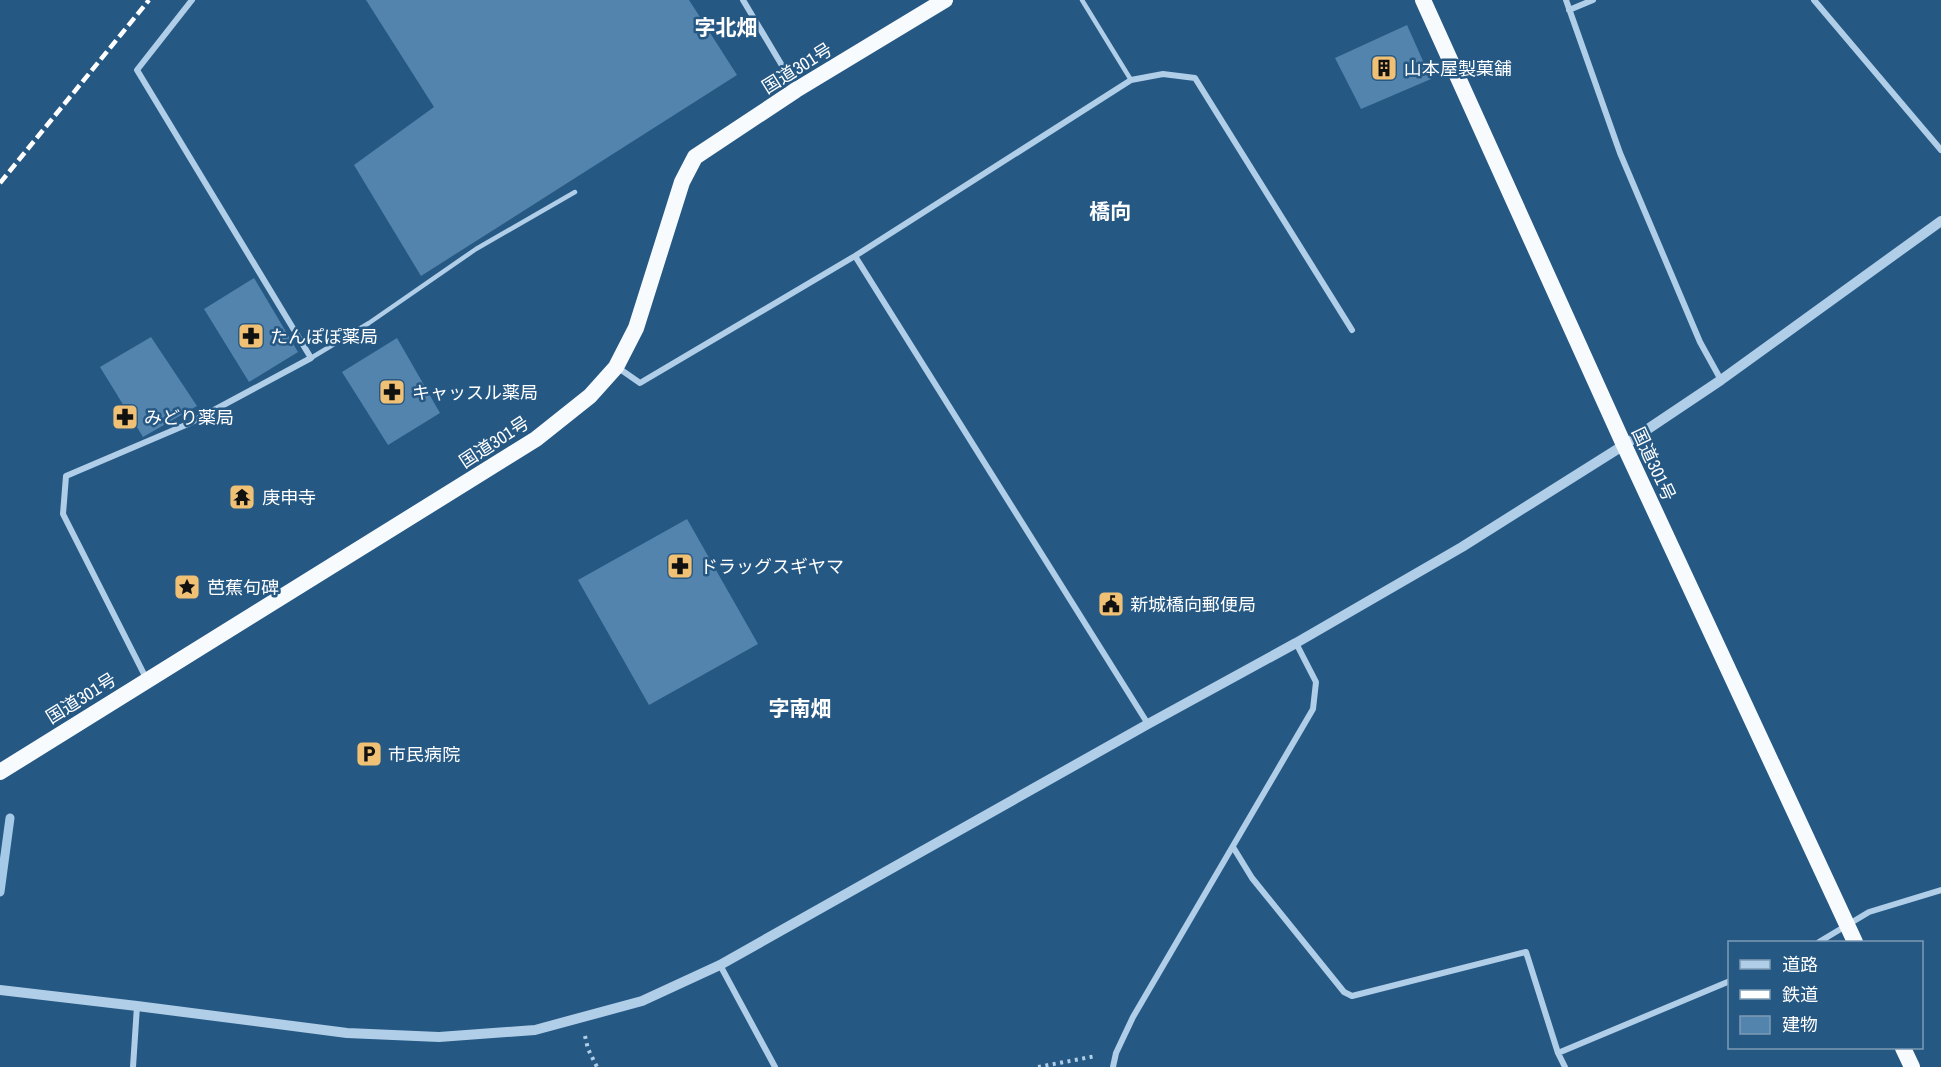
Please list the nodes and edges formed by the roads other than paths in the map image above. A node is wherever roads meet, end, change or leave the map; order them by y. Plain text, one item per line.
1 (192, 0) edge
2 (743, 0) edge
3 (945, 0) edge
4 (1082, 0) edge
5 (1423, 0) edge
6 (1566, 0) edge
7 (1593, 0) edge
8 (1814, 0) edge
9 (1569, 10) junction
10 (1131, 80) junction
11 (796, 90) junction
12 (1941, 150) edge
13 (575, 192) dead end
14 (1941, 221) edge
15 (855, 256) junction
16 (1352, 330) dead end
17 (311, 358) junction
18 (616, 367) junction
19 (1721, 380) junction
20 (1623, 445) junction
21 (1296, 643) junction
22 (147, 680) junction
23 (1148, 724) junction
24 (0, 772) edge
25 (1233, 847) junction
26 (1941, 890) edge
27 (1848, 926) junction
28 (1821, 941) edge
29 (1855, 941) edge
30 (720, 965) junction
31 (1728, 982) edge
32 (0, 990) edge
33 (137, 1006) junction
34 (1904, 1049) edge
35 (1558, 1053) junction
36 (133, 1067) edge
37 (775, 1067) edge
38 (1113, 1067) edge
39 (1565, 1067) edge
40 (1912, 1067) edge

1 - 17 street
2 - 11 street
3 - 11 highway, 国道301号
4 - 10 lane
5 - 20 highway, 国道301号
6 - 9 street
7 - 9 street
8 - 12 street
9 - 19 street
10 - 15 street
10 - 16 street
11 - 18 highway, 国道301号
13 - 17 lane
14 - 19 street
15 - 18 street
15 - 23 street
17 - 22 street
18 - 22 highway, 国道301号
19 - 20 street
20 - 21 street
20 - 27 highway, 国道301号
21 - 23 street
21 - 25 street
22 - 24 highway, 国道301号
23 - 30 street
25 - 35 street
25 - 38 street
26 - 27 street
27 - 28 street
27 - 29 highway, 国道301号
30 - 33 street
30 - 37 street
31 - 35 street
32 - 33 street
33 - 36 street
34 - 40 highway
35 - 39 street

